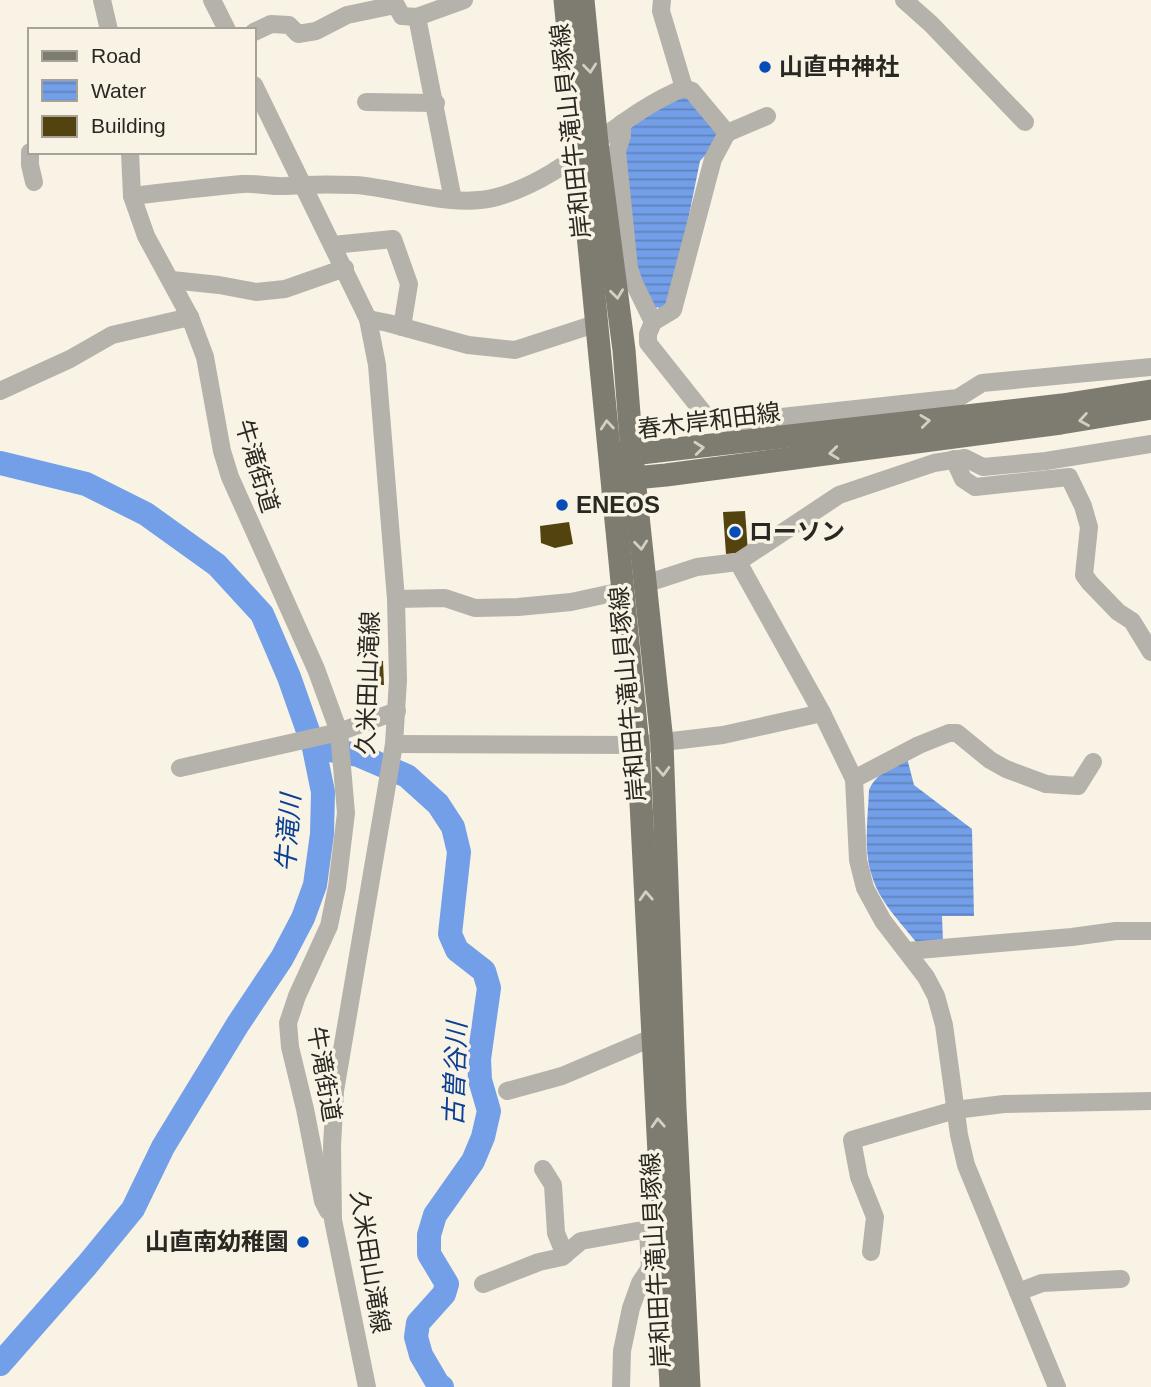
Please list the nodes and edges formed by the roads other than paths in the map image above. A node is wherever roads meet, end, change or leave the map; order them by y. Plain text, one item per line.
1 (102, 0) edge
2 (212, 0) edge
3 (464, 0) edge
4 (565, 0) edge
5 (583, 0) edge
6 (662, 0) edge
7 (904, 0) edge
8 (394, 2) edge
9 (417, 17) junction
10 (109, 28) edge
11 (226, 28) edge
12 (256, 31) edge
13 (684, 88) junction
14 (256, 89) edge
15 (366, 102) dead end
16 (436, 103) junction
17 (767, 116) dead end
18 (1025, 122) dead end
19 (622, 123) junction
20 (727, 133) junction
21 (589, 149) junction
22 (30, 154) edge
23 (130, 154) edge
24 (34, 182) dead end
25 (301, 184) junction
26 (132, 196) junction
27 (453, 200) junction
28 (332, 245) junction
29 (345, 268) junction
30 (172, 280) junction
31 (190, 317) junction
32 (368, 319) junction
33 (653, 322) junction
34 (598, 323) junction
35 (402, 327) junction
36 (649, 343) junction
37 (624, 350) junction
38 (1151, 366) edge
39 (0, 391) edge
40 (1151, 391) edge
41 (1151, 408) edge
42 (1151, 444) edge
43 (632, 454) junction
44 (954, 459) junction
45 (611, 468) junction
46 (634, 478) junction
47 (738, 562) junction
48 (645, 584) junction
49 (622, 591) junction
50 (396, 599) junction
51 (1151, 652) edge
52 (397, 711) junction
53 (822, 713) junction
54 (336, 733) junction
55 (663, 742) junction
56 (638, 745) junction
57 (393, 751) junction
58 (1093, 762) dead end
59 (180, 768) dead end
60 (854, 779) junction
61 (1151, 931) edge
62 (907, 951) junction
63 (654, 1037) junction
64 (507, 1091) dead end
65 (1151, 1101) edge
66 (955, 1110) junction
67 (312, 1144) junction
68 (332, 1146) junction
69 (543, 1169) dead end
70 (662, 1208) junction
71 (333, 1220) junction
72 (648, 1229) junction
73 (871, 1252) dead end
74 (565, 1255) junction
75 (1121, 1279) dead end
76 (483, 1284) dead end
77 (1018, 1292) junction
78 (367, 1387) edge
79 (621, 1387) edge
80 (671, 1387) edge
81 (689, 1387) edge
82 (1057, 1387) edge

1 - 10 street
2 - 11 street
3 - 9 street
4 - 21 main road, 岸和田牛滝山貝塚線
5 -> 21 main road, 岸和田牛滝山貝塚線
6 - 13 street
7 - 18 street
8 - 9 street
8 - 12 street
9 - 16 street
13 - 19 street
13 - 20 street
14 - 25 street, 久米田山滝線
15 - 16 street
16 - 27 street
17 - 20 street
19 - 21 street
19 - 33 street
20 - 33 street
21 - 27 street
21 - 34 main road, 岸和田牛滝山貝塚線
21 -> 37 main road, 岸和田牛滝山貝塚線
22 - 24 street
23 - 26 street, 牛滝街道
25 - 26 street
25 - 27 street
25 - 28 street, 久米田山滝線
26 - 30 street, 牛滝街道
28 - 29 street, 久米田山滝線
28 - 35 street
29 - 30 street
29 - 32 street, 久米田山滝線
30 - 31 street, 牛滝街道
31 - 39 street
31 - 54 street, 牛滝街道
32 - 35 street
32 - 50 street, 久米田山滝線
33 - 36 street
34 - 35 street
45 -> 34 main road, 岸和田牛滝山貝塚線
36 - 37 street
36 - 38 street
37 - 43 main road, 岸和田牛滝山貝塚線
43 -> 40 main road, 春木岸和田線
41 -> 46 main road, 春木岸和田線
42 - 44 street
43 - 45 main road, 春木岸和田線
43 - 46 main road, 岸和田牛滝山貝塚線
44 - 47 street
44 - 51 street
45 - 46 main road, 春木岸和田線
45 - 49 main road, 岸和田牛滝山貝塚線
46 -> 48 main road, 岸和田牛滝山貝塚線
47 - 48 street
47 - 53 street
48 - 55 main road, 岸和田牛滝山貝塚線
49 - 50 street
49 - 56 main road, 岸和田牛滝山貝塚線
50 - 52 street, 久米田山滝線
52 - 54 street
52 - 57 street, 久米田山滝線
53 - 55 street
53 - 60 street
54 - 59 street
54 - 67 street, 牛滝街道
55 - 56 street
55 -> 81 main road, 岸和田牛滝山貝塚線
56 - 57 street
63 -> 56 main road, 岸和田牛滝山貝塚線
57 - 68 street, 久米田山滝線
58 - 60 street
60 - 62 street
61 - 62 street
62 - 66 street
63 - 64 street
70 -> 63 main road, 岸和田牛滝山貝塚線
65 - 66 street
66 - 73 street
66 - 77 street
67 - 68 street
67 - 71 street, 牛滝街道
68 - 71 street, 久米田山滝線
69 - 74 street
70 - 72 street
70 - 80 main road, 岸和田牛滝山貝塚線
71 - 78 street, 久米田山滝線
72 - 74 street
72 - 79 street
74 - 76 street
75 - 77 street
77 - 82 street

